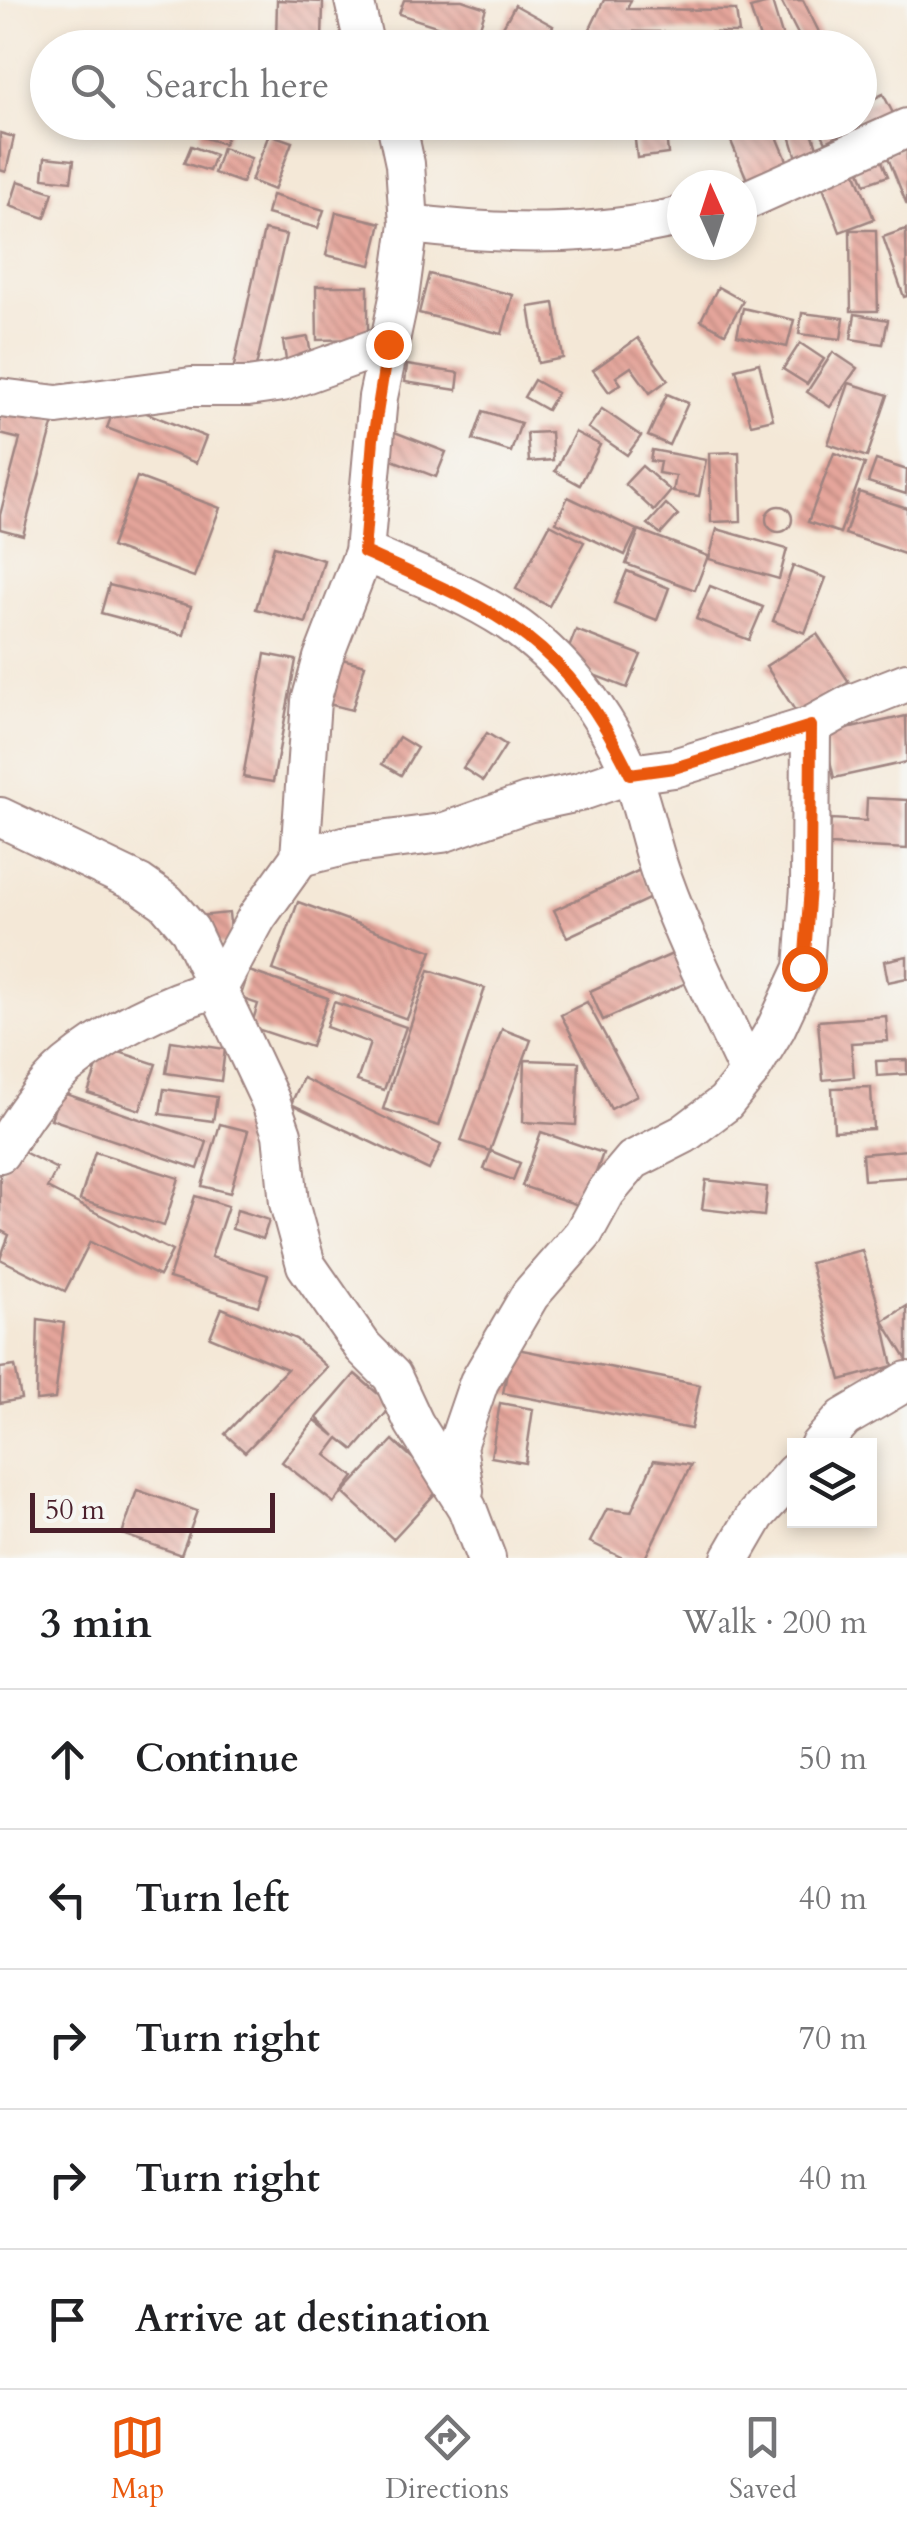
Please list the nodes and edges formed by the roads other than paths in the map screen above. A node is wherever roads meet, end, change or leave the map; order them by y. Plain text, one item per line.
1 (354, 0) edge
2 (361, 30) edge
3 (907, 128) edge
4 (400, 140) edge
5 (757, 195) edge
6 (667, 218) edge
7 (409, 224) junction
8 (388, 344) junction
9 (0, 398) edge
10 (364, 552) junction
11 (907, 682) edge
12 (811, 726) junction
13 (630, 774) junction
14 (0, 817) edge
15 (300, 857) junction
16 (218, 988) junction
17 (749, 1073) junction
18 (0, 1153) edge
19 (907, 1380) edge
20 (826, 1438) edge
21 (787, 1480) edge
22 (467, 1508) junction
23 (486, 1558) edge
24 (731, 1558) edge

1 - 2 street
3 - 5 street
4 - 7 street
6 - 7 street
7 - 8 street
8 - 9 street
8 - 10 street
10 - 13 street
10 - 15 street
11 - 12 street
12 - 13 street
12 - 17 street
13 - 15 street
13 - 17 street
14 - 16 street
15 - 16 street
16 - 18 street
16 - 22 street
17 - 22 street
19 - 20 street
21 - 24 street
22 - 23 street

